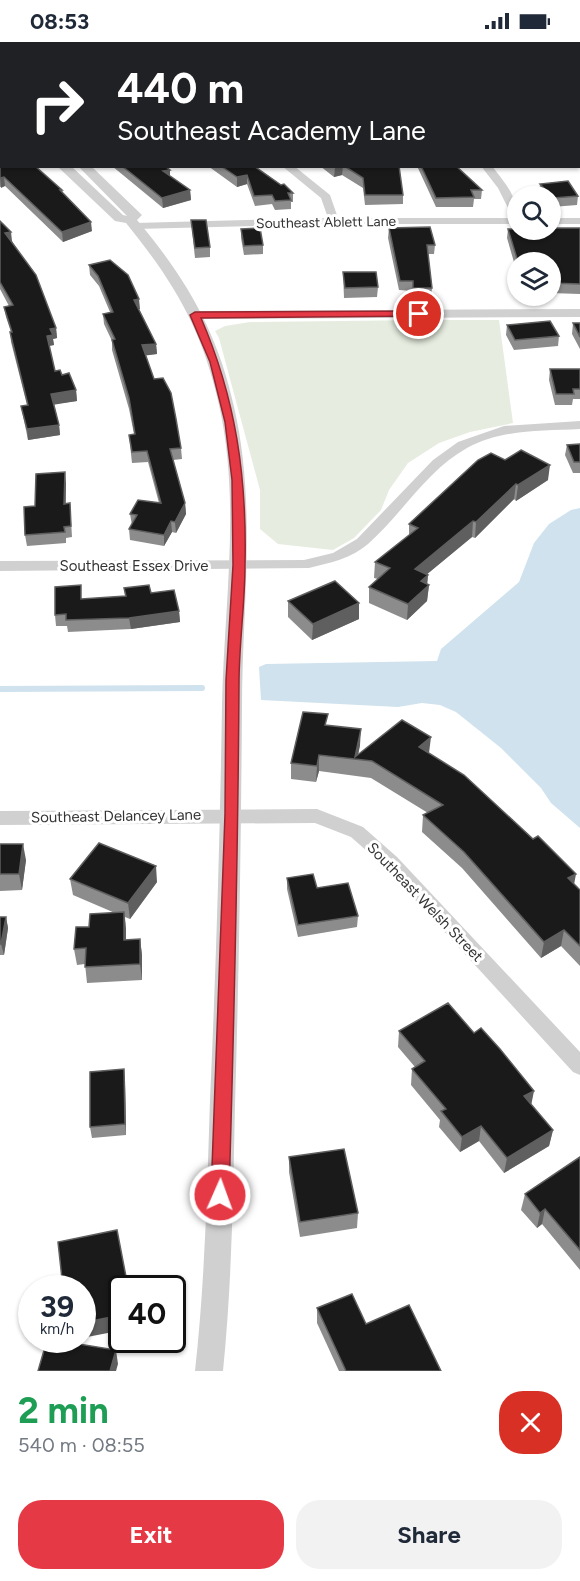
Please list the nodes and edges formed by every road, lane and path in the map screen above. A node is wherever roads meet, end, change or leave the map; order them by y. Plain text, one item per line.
1 (65, 168) edge
2 (86, 168) edge
3 (290, 168) edge
4 (487, 168) edge
5 (507, 198) edge
6 (507, 219) edge
7 (334, 221) junction
8 (561, 221) edge
9 (580, 222) edge
10 (132, 223) junction
11 (580, 313) edge
12 (195, 315) junction
13 (580, 425) edge
14 (239, 565) junction
15 (0, 566) edge
16 (232, 814) junction
17 (0, 818) edge
18 (580, 1066) edge
19 (208, 1371) edge

1 - 10 street
2 - 10 street
3 - 7 street
4 - 5 street
6 - 7 street, Southeast Ablett Lane
7 - 10 street, Southeast Ablett Lane
8 - 9 street
10 - 12 street
11 - 12 street
12 - 14 street
13 - 14 street, Southeast Essex Drive
14 - 15 street, Southeast Essex Drive
14 - 16 street
16 - 17 street, Southeast Delancey Lane
16 - 18 street, Southeast Welsh Street
16 - 19 street

